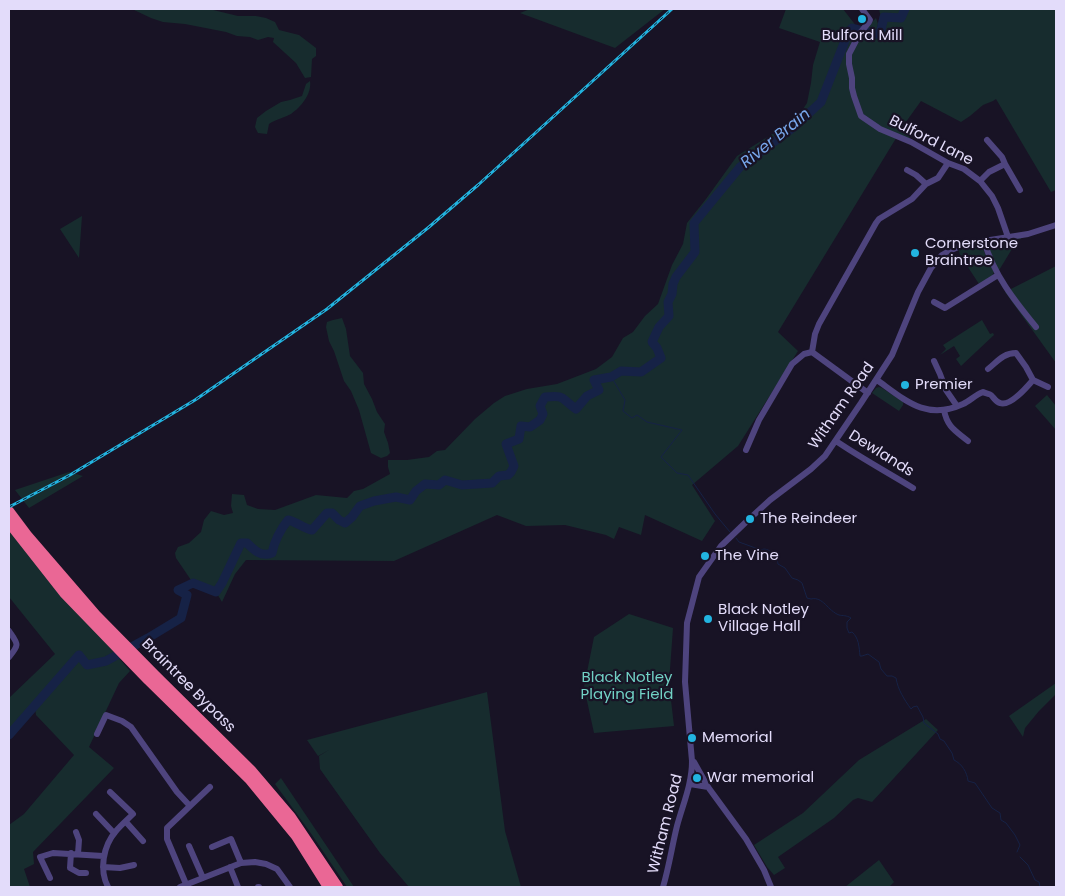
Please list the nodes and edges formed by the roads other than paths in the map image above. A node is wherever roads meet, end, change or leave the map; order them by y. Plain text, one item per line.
1 (862, 9) edge
2 (987, 140) dead end
3 (948, 163) junction
4 (1005, 164) junction
5 (907, 170) dead end
6 (980, 181) junction
7 (926, 184) junction
8 (1020, 190) dead end
9 (1056, 225) edge
10 (1008, 237) junction
11 (984, 241) junction
12 (998, 275) junction
13 (934, 302) dead end
14 (1036, 326) dead end
15 (812, 352) junction
16 (934, 362) dead end
17 (988, 369) dead end
18 (877, 380) junction
19 (1033, 380) junction
20 (1048, 387) dead end
21 (868, 393) junction
22 (957, 406) junction
23 (944, 410) junction
24 (836, 441) junction
25 (968, 441) dead end
26 (746, 450) dead end
27 (913, 488) dead end
28 (9, 511) edge
29 (9, 523) edge
30 (9, 631) edge
31 (115, 640) junction
32 (9, 657) edge
33 (140, 666) junction
34 (97, 734) dead end
35 (692, 761) junction
36 (690, 784) junction
37 (210, 787) dead end
38 (708, 787) junction
39 (110, 792) dead end
40 (190, 806) junction
41 (96, 814) dead end
42 (126, 822) junction
43 (76, 832) dead end
44 (114, 833) junction
45 (142, 841) dead end
46 (189, 846) dead end
47 (212, 847) dead end
48 (74, 854) junction
49 (103, 856) junction
50 (241, 863) junction
51 (134, 865) dead end
52 (103, 867) junction
53 (230, 867) junction
54 (86, 872) dead end
55 (50, 878) dead end
56 (203, 878) junction
57 (183, 886) edge
58 (108, 887) edge
59 (238, 887) edge
60 (290, 887) edge
61 (328, 887) edge
62 (338, 887) edge
63 (663, 887) edge
64 (771, 887) edge

1 - 3 street, Bulford Lane
2 - 4 street
3 - 6 street, Bulford Lane
3 - 7 street
4 - 6 street
4 - 8 street
5 - 7 street
6 - 10 street, Bulford Lane
7 - 15 street
9 - 10 street, Witham Road
10 - 11 street, Witham Road
11 - 12 street
11 - 18 street, Witham Road
12 - 13 street
12 - 14 street
15 - 21 street
15 - 26 street
16 - 22 street
17 - 19 street
18 - 21 street, Witham Road
18 - 23 street
19 - 20 street
19 - 22 street
21 - 24 street, Witham Road
22 - 23 street
23 - 25 street
24 - 27 street, Dewlands
24 - 35 street, Witham Road
28 - 31 highway, Braintree Bypass
29 - 31 highway, Braintree Bypass
30 - 32 street
31 - 33 highway, Braintree Bypass
33 - 61 highway, Braintree Bypass
33 - 62 highway, Braintree Bypass
34 - 40 street
35 - 36 street, Witham Road
35 - 38 street
36 - 38 street
36 - 63 street, Witham Road
37 - 40 street
38 - 64 street
39 - 42 street
40 - 57 street
41 - 44 street
42 - 44 street
42 - 45 street
43 - 48 street
44 - 49 street
46 - 56 street
47 - 50 street
48 - 49 street
48 - 54 street
48 - 55 street
49 - 52 street
50 - 53 street
50 - 60 street
51 - 52 street
52 - 58 street
53 - 56 street
53 - 59 street
56 - 57 street

